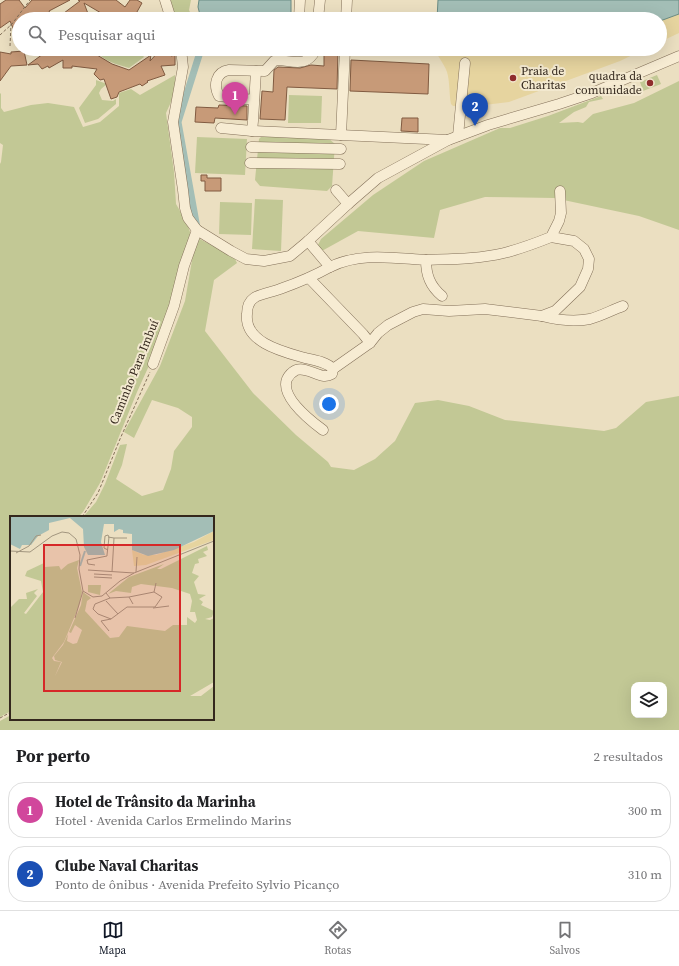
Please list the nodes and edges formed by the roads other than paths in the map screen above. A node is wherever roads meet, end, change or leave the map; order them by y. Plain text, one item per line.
1 (165, 0) edge
2 (300, 0) edge
3 (320, 0) edge
4 (347, 0) edge
5 (169, 12) edge
6 (299, 12) edge
7 (319, 12) edge
8 (346, 12) edge
9 (182, 56) edge
10 (312, 56) edge
11 (345, 56) edge
12 (679, 56) edge
13 (465, 63) dead end
14 (256, 71) junction
15 (254, 100) junction
16 (221, 128) dead end
17 (252, 131) junction
18 (341, 135) junction
19 (460, 135) junction
20 (448, 140) junction
21 (251, 148) dead end
22 (341, 149) dead end
23 (250, 163) dead end
24 (340, 164) dead end
25 (336, 190) dead end
26 (560, 190) dead end
27 (348, 204) junction
28 (197, 230) junction
29 (551, 238) junction
30 (308, 241) junction
31 (426, 260) junction
32 (330, 267) junction
33 (309, 278) junction
34 (442, 296) dead end
35 (623, 306) dead end
36 (542, 316) junction
37 (370, 343) junction
38 (153, 364) road end
39 (333, 369) junction
40 (323, 430) dead end

1 - 5 street
2 - 6 street
3 - 7 street
4 - 8 street
9 - 28 street
10 - 14 street
11 - 18 street
12 - 19 street
13 - 19 street
14 - 15 street
14 - 15 street
15 - 17 street
16 - 17 street
17 - 18 street
18 - 20 street
19 - 20 street
20 - 27 street
21 - 22 street
23 - 24 street
25 - 27 street
26 - 29 street
27 - 30 street
28 - 30 street
28 - 38 street, Caminho Para Imbuí
29 - 31 street
29 - 36 street
30 - 32 street
31 - 32 street
31 - 34 street
32 - 33 street
33 - 37 street
33 - 39 street
35 - 36 street
36 - 37 street
37 - 39 street
39 - 40 street

